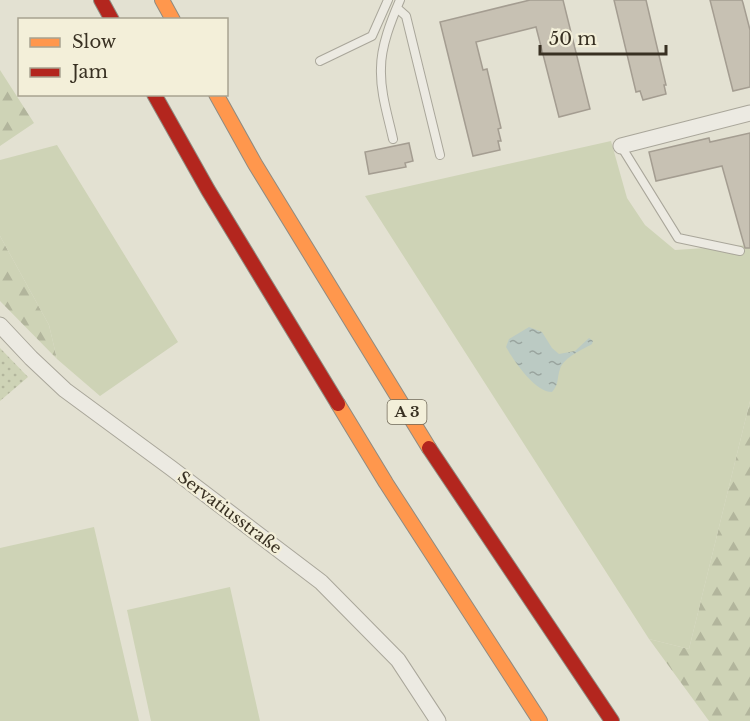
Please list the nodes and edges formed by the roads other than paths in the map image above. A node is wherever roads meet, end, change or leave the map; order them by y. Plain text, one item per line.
1 (101, 0) edge
2 (162, 0) edge
3 (388, 0) edge
4 (398, 4) edge
5 (111, 18) edge
6 (172, 18) edge
7 (320, 61) dead end
8 (155, 96) edge
9 (217, 96) edge
10 (750, 113) edge
11 (393, 139) dead end
12 (621, 146) joint
13 (440, 155) dead end
14 (740, 251) dead end
15 (0, 325) edge
16 (438, 721) edge
17 (540, 721) edge
18 (612, 721) edge

1 - 5 highway
2 - 6 highway
3 - 7 lane
4 - 11 lane
4 - 13 lane
8 - 17 highway
9 - 18 highway, A 3
10 - 12 street
12 - 14 lane
15 - 16 street, Servatiusstraße

